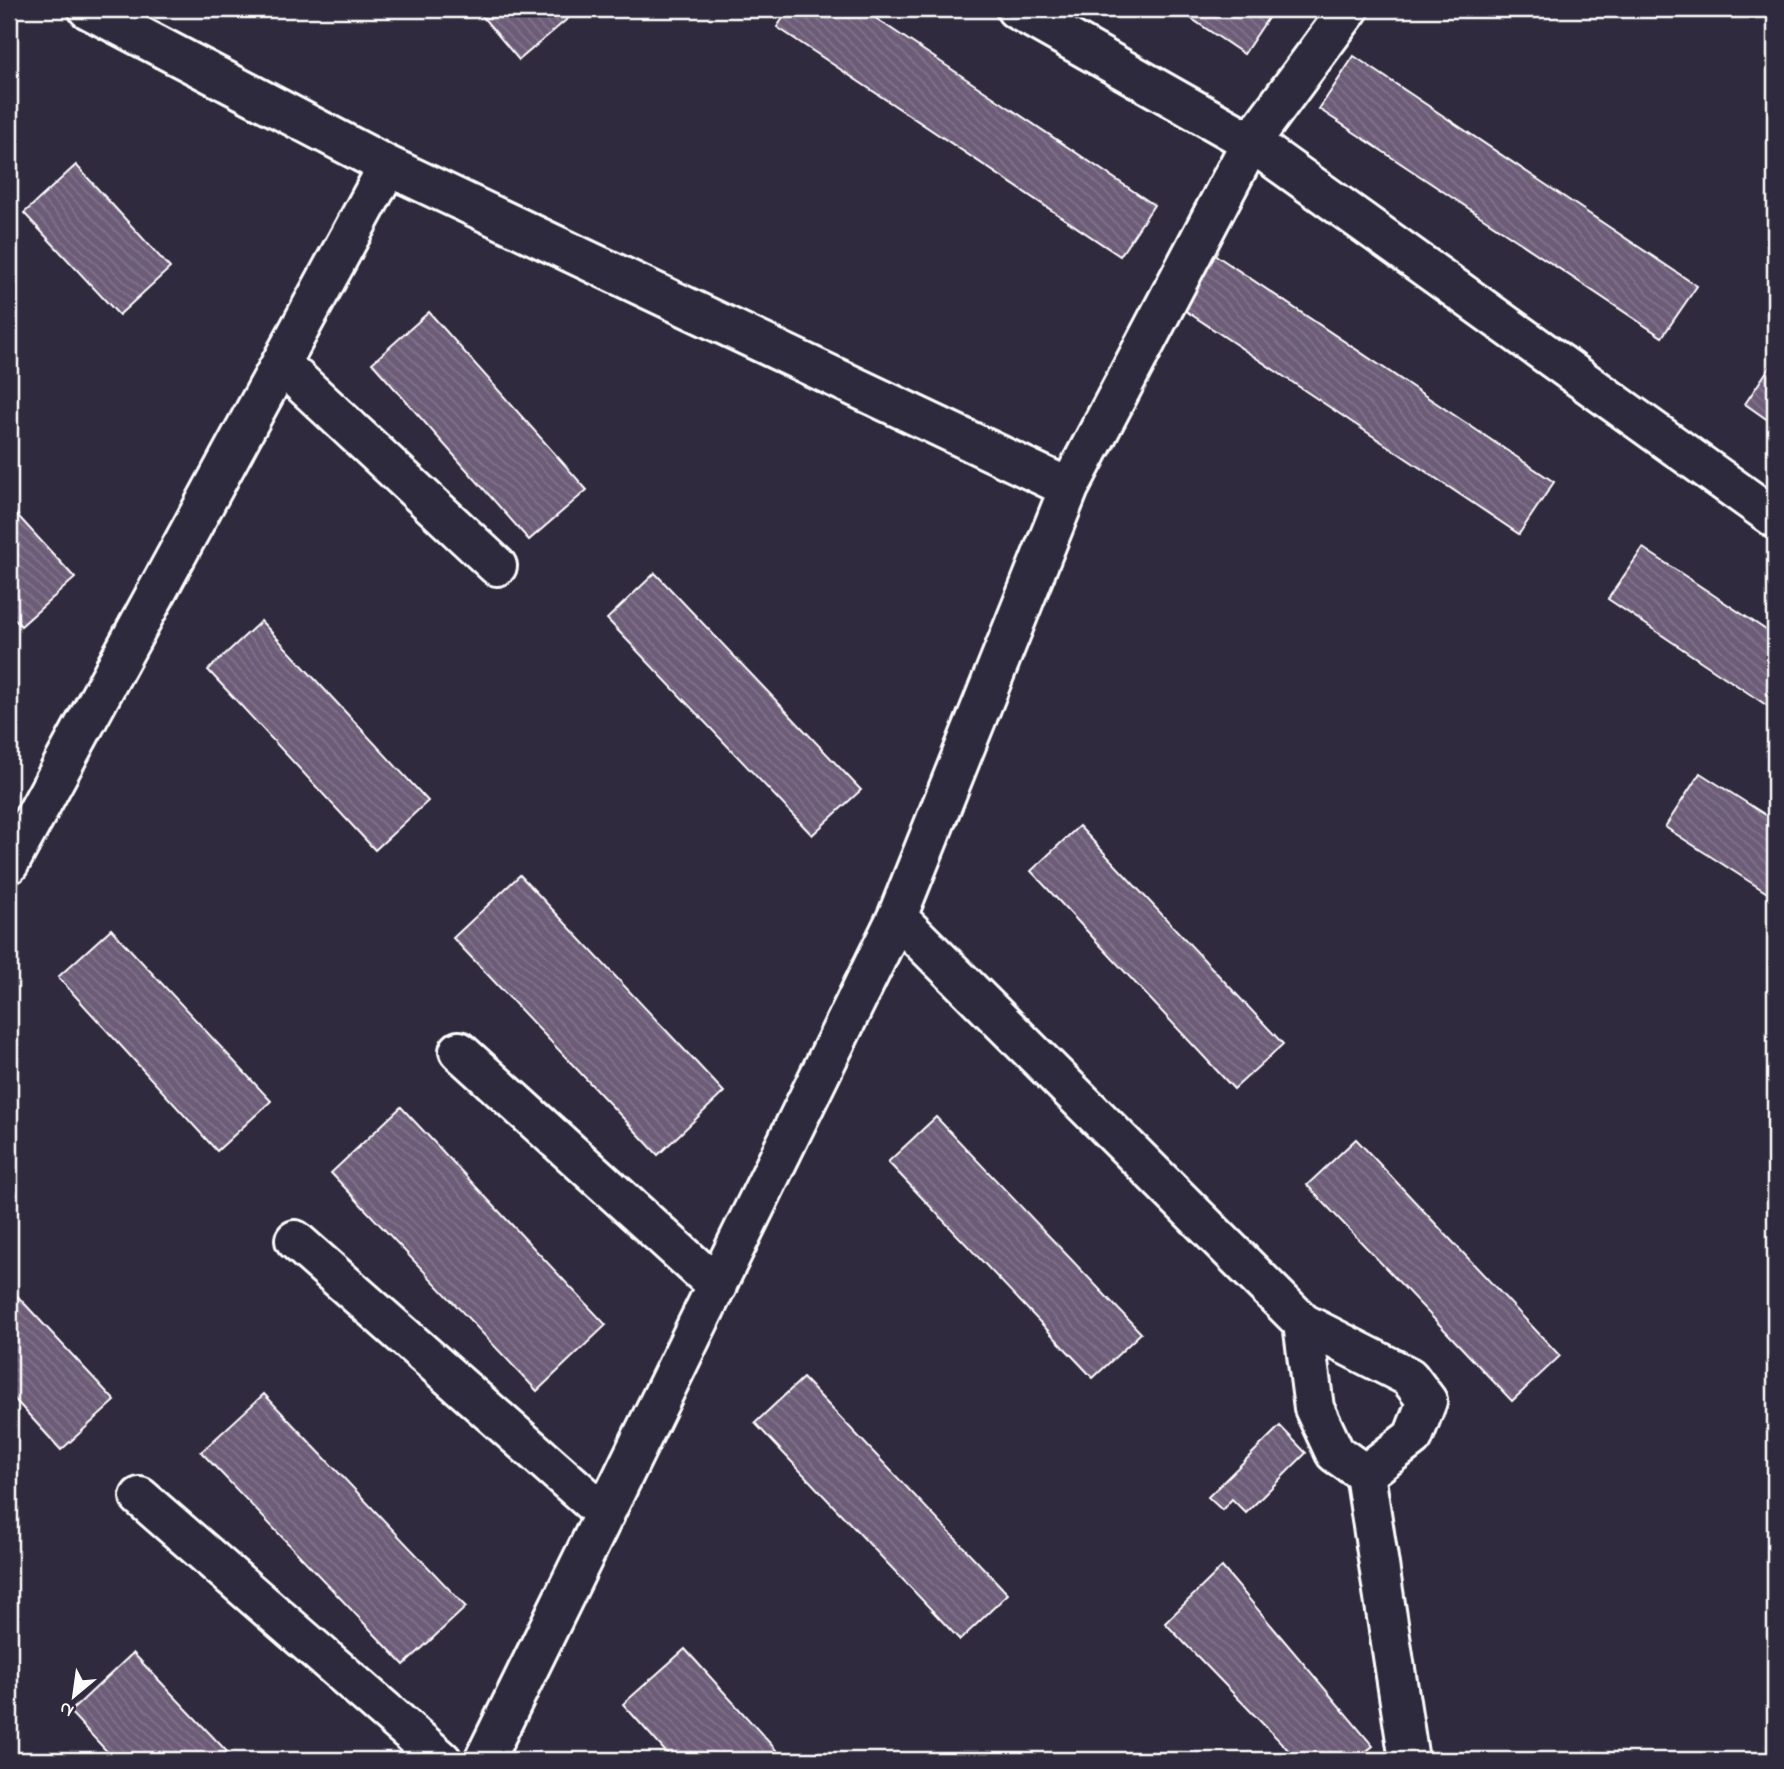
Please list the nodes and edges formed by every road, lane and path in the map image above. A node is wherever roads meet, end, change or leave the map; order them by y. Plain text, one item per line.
1 (88, 9) edge
2 (1016, 9) edge
3 (1349, 9) edge
4 (1251, 142) junction
5 (388, 166) junction
6 (281, 364) junction
7 (1069, 488) junction
8 (1775, 518) edge
9 (497, 566) dead end
10 (9, 864) edge
11 (897, 917) junction
12 (459, 1051) dead end
13 (295, 1240) dead end
14 (717, 1286) junction
15 (1303, 1323) junction
16 (1365, 1474) junction
17 (140, 1497) dead end
18 (605, 1514) junction
19 (442, 1760) edge
20 (484, 1760) edge
21 (1409, 1760) edge

1 - 5 street
2 - 4 street
3 - 4 street
4 - 7 street
4 - 8 street
5 - 6 street
5 - 7 street
6 - 9 street
6 - 10 street
7 - 11 street
11 - 14 street
11 - 15 street
12 - 14 street
13 - 18 street
14 - 18 street
15 - 16 street
15 - 16 street
16 - 21 street
17 - 19 street
18 - 20 street

